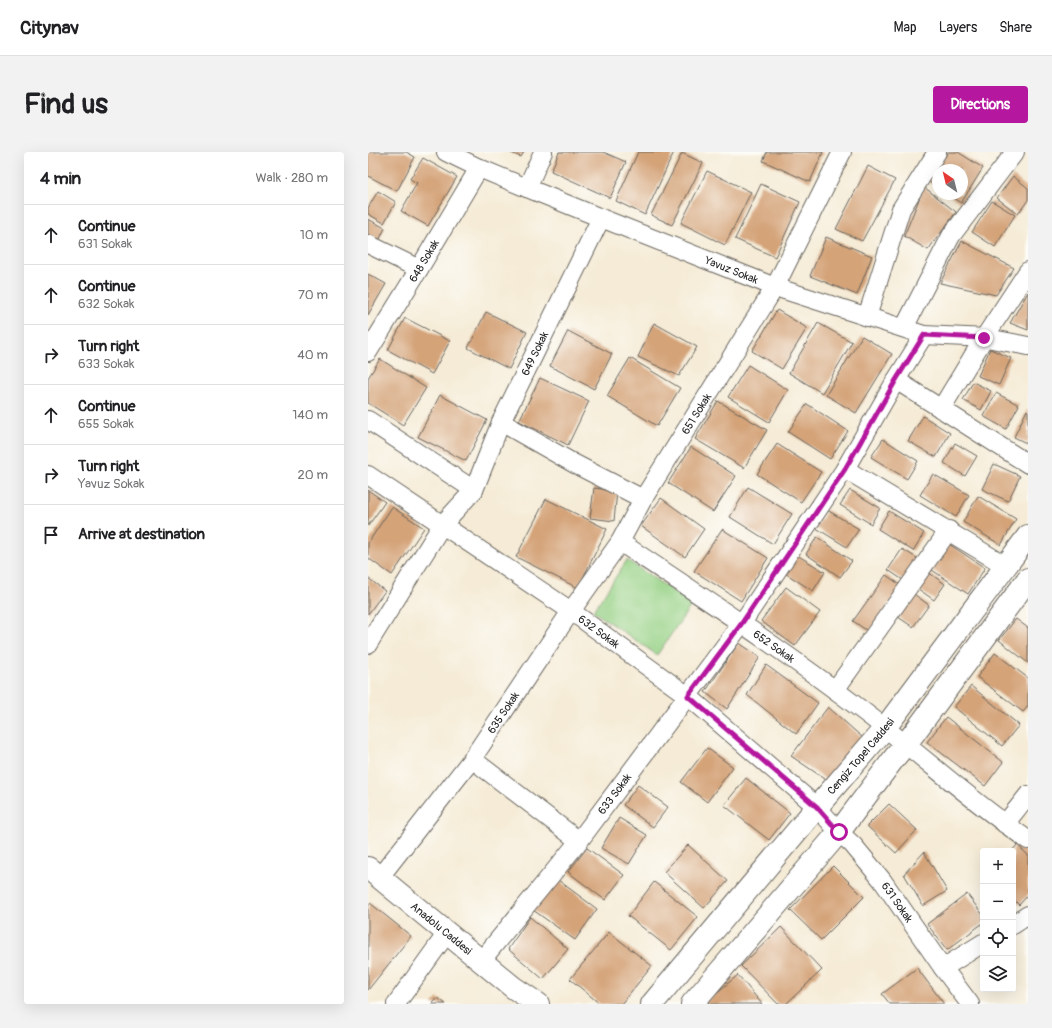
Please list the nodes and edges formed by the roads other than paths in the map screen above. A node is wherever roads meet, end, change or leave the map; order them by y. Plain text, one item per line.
1 (446, 152) edge
2 (543, 152) edge
3 (842, 152) edge
4 (937, 152) edge
5 (1015, 152) edge
6 (479, 168) junction
7 (527, 188) junction
8 (601, 218) junction
9 (368, 244) edge
10 (419, 269) junction
11 (1028, 271) edge
12 (775, 287) junction
13 (867, 317) junction
14 (904, 328) junction
15 (924, 335) junction
16 (984, 338) junction
17 (1028, 346) edge
18 (368, 352) edge
19 (896, 380) junction
20 (941, 409) junction
21 (368, 420) edge
22 (501, 422) junction
23 (1028, 464) edge
24 (845, 469) junction
25 (368, 475) edge
26 (474, 490) junction
27 (643, 499) junction
28 (442, 525) junction
29 (949, 530) junction
30 (1028, 536) edge
31 (620, 542) junction
32 (1006, 566) junction
33 (1028, 579) edge
34 (571, 611) junction
35 (742, 623) junction
36 (368, 644) edge
37 (834, 690) junction
38 (688, 696) junction
39 (885, 728) junction
40 (906, 744) junction
41 (472, 759) junction
42 (1028, 795) edge
43 (817, 807) junction
44 (1005, 824) junction
45 (839, 832) junction
46 (1028, 840) edge
47 (579, 841) junction
48 (374, 873) edge
49 (1028, 915) edge
50 (1016, 922) edge
51 (447, 933) junction
52 (980, 945) edge
53 (481, 961) junction
54 (943, 968) junction
55 (520, 996) edge
56 (396, 1004) edge
57 (538, 1004) edge
58 (652, 1004) edge
59 (692, 1004) edge
60 (970, 1004) edge

1 - 6 street, Yavuz Sokak
2 - 7 street
3 - 12 street, 651 Sokak
4 - 13 street
5 - 14 street
6 - 7 street, Yavuz Sokak
6 - 10 street, 648 Sokak
7 - 8 street, Yavuz Sokak
8 - 12 street, Yavuz Sokak
8 - 22 street, 649 Sokak
9 - 10 street
10 - 18 street, 648 Sokak
11 - 16 street
12 - 13 street, Yavuz Sokak
12 - 27 street, 651 Sokak
13 - 14 street, Yavuz Sokak
14 - 15 street, Yavuz Sokak
15 - 16 street, Yavuz Sokak
15 - 19 street, 633 Sokak
16 - 17 street, Yavuz Sokak
16 - 20 street
19 - 20 street
19 - 24 street, 633 Sokak
20 - 23 street
21 - 26 street
22 - 26 street, 649 Sokak
22 - 27 street
24 - 29 street
24 - 35 street, 633 Sokak
25 - 28 street, 632 Sokak
26 - 28 street
27 - 31 street, 651 Sokak
28 - 34 street, 632 Sokak
28 - 36 street
29 - 32 street
29 - 37 street
30 - 32 street, Cengiz Topel Caddesi
31 - 34 street, 635 Sokak
31 - 35 street, 652 Sokak
32 - 39 street, Cengiz Topel Caddesi
33 - 40 street
34 - 38 street, 632 Sokak
34 - 41 street, 635 Sokak
35 - 37 street, 652 Sokak
35 - 38 street, 633 Sokak
37 - 39 street, 652 Sokak
38 - 43 street, 632 Sokak
38 - 47 street, 633 Sokak
39 - 40 street, 652 Sokak
39 - 43 street, Cengiz Topel Caddesi
40 - 44 street, 652 Sokak
40 - 45 street
41 - 47 street
41 - 48 street, 635 Sokak
42 - 44 street
43 - 45 street, 631 Sokak
43 - 58 street, Cengiz Topel Caddesi
44 - 46 street, 652 Sokak
45 - 54 street, 631 Sokak
45 - 59 street
47 - 53 street, 633 Sokak
48 - 51 street, Anadolu Caddesi
49 - 50 street
51 - 53 street, Anadolu Caddesi
51 - 56 street
52 - 54 street
53 - 55 street, Anadolu Caddesi
54 - 60 street, 631 Sokak
55 - 57 street, Anadolu Caddesi

